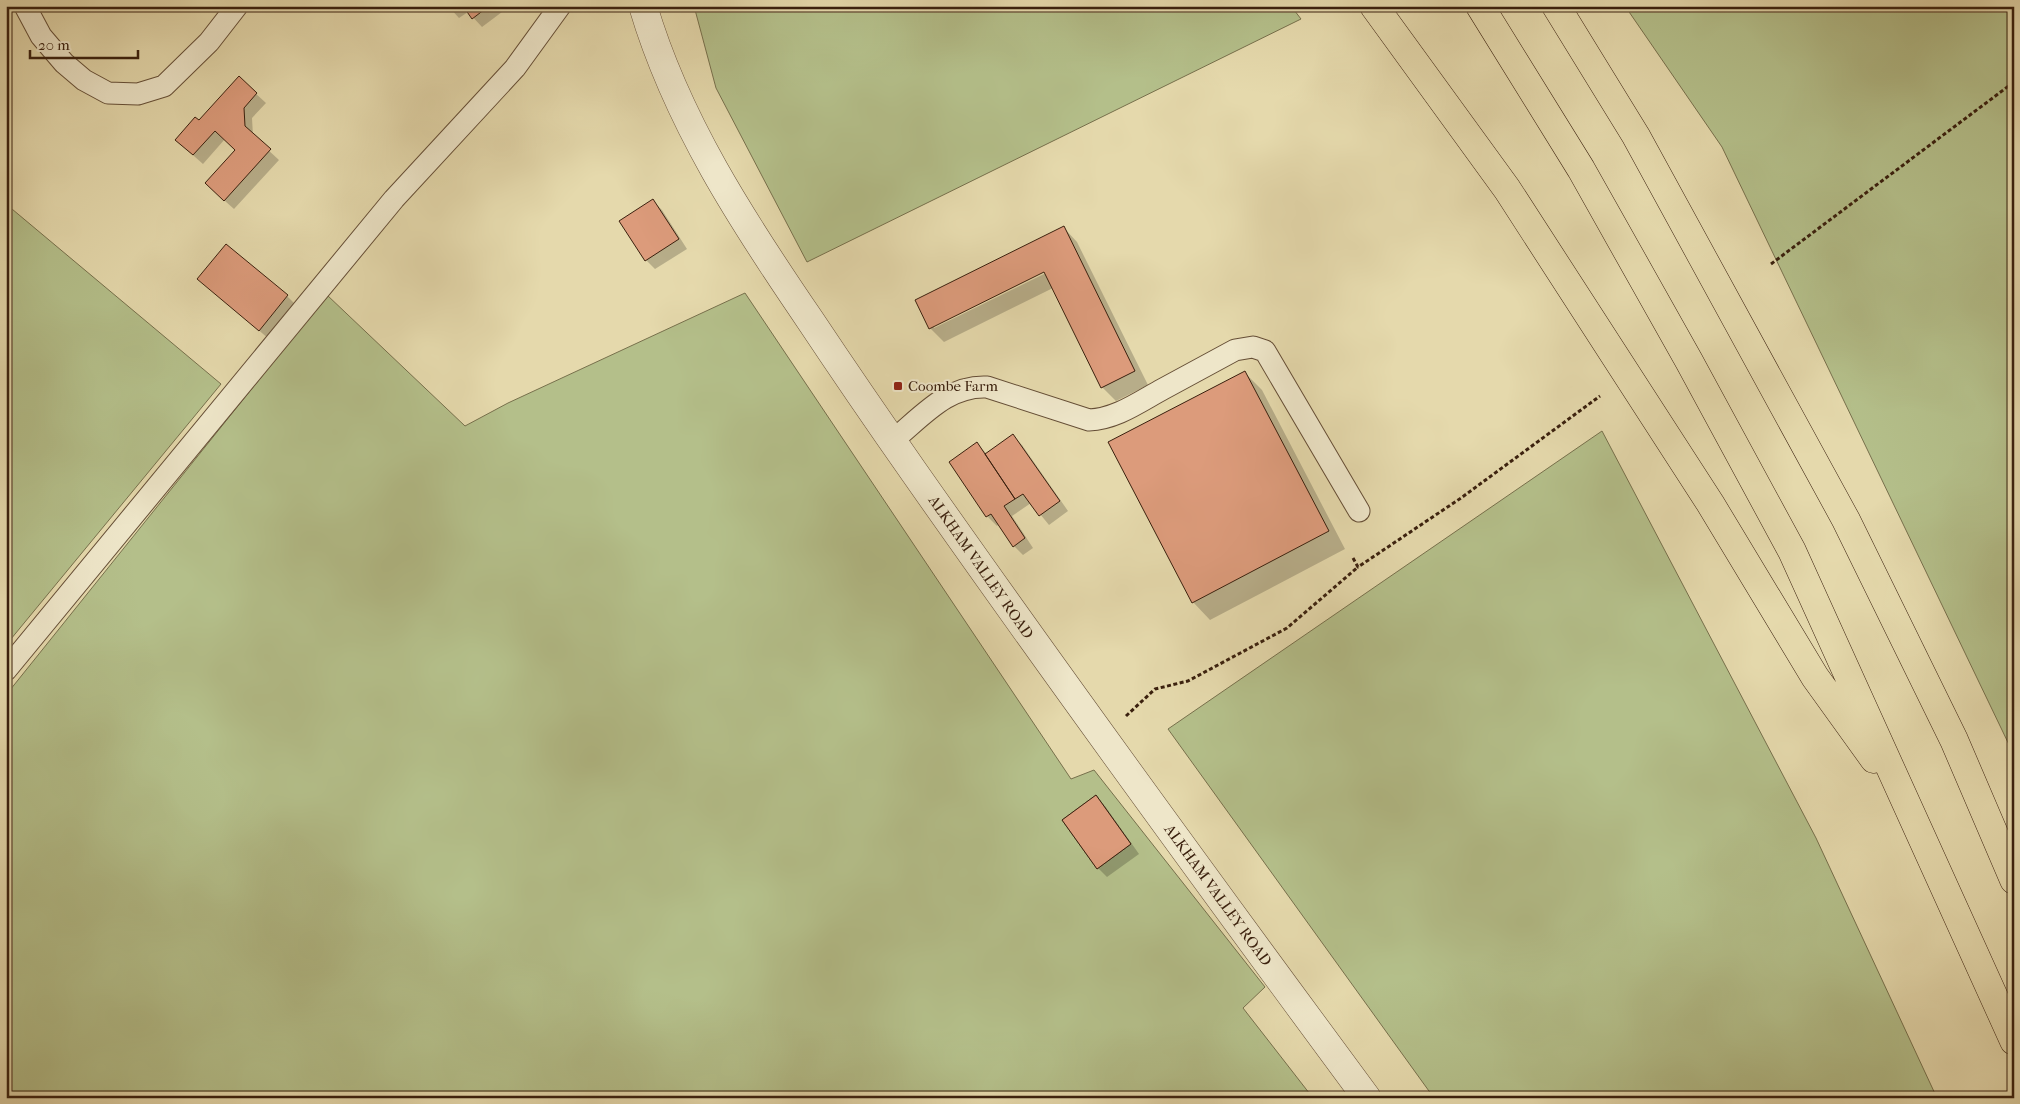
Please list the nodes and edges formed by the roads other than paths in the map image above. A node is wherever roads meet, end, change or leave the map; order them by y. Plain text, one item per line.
1 (25, 6) edge
2 (237, 6) edge
3 (560, 6) edge
4 (643, 6) edge
5 (1374, 6) edge
6 (1480, 6) edge
7 (1556, 6) edge
8 (892, 441) junction
9 (1359, 511) dead end
10 (6, 670) edge
11 (1911, 812) junction
12 (2014, 880) edge
13 (2014, 1041) edge
14 (1367, 1098) edge

1 - 2 lane
3 - 10 lane
4 - 8 street, ALKHAM VALLEY ROAD
5 - 11 highway
6 - 11 highway
7 - 12 highway
8 - 9 lane
8 - 14 street, ALKHAM VALLEY ROAD
11 - 13 highway

